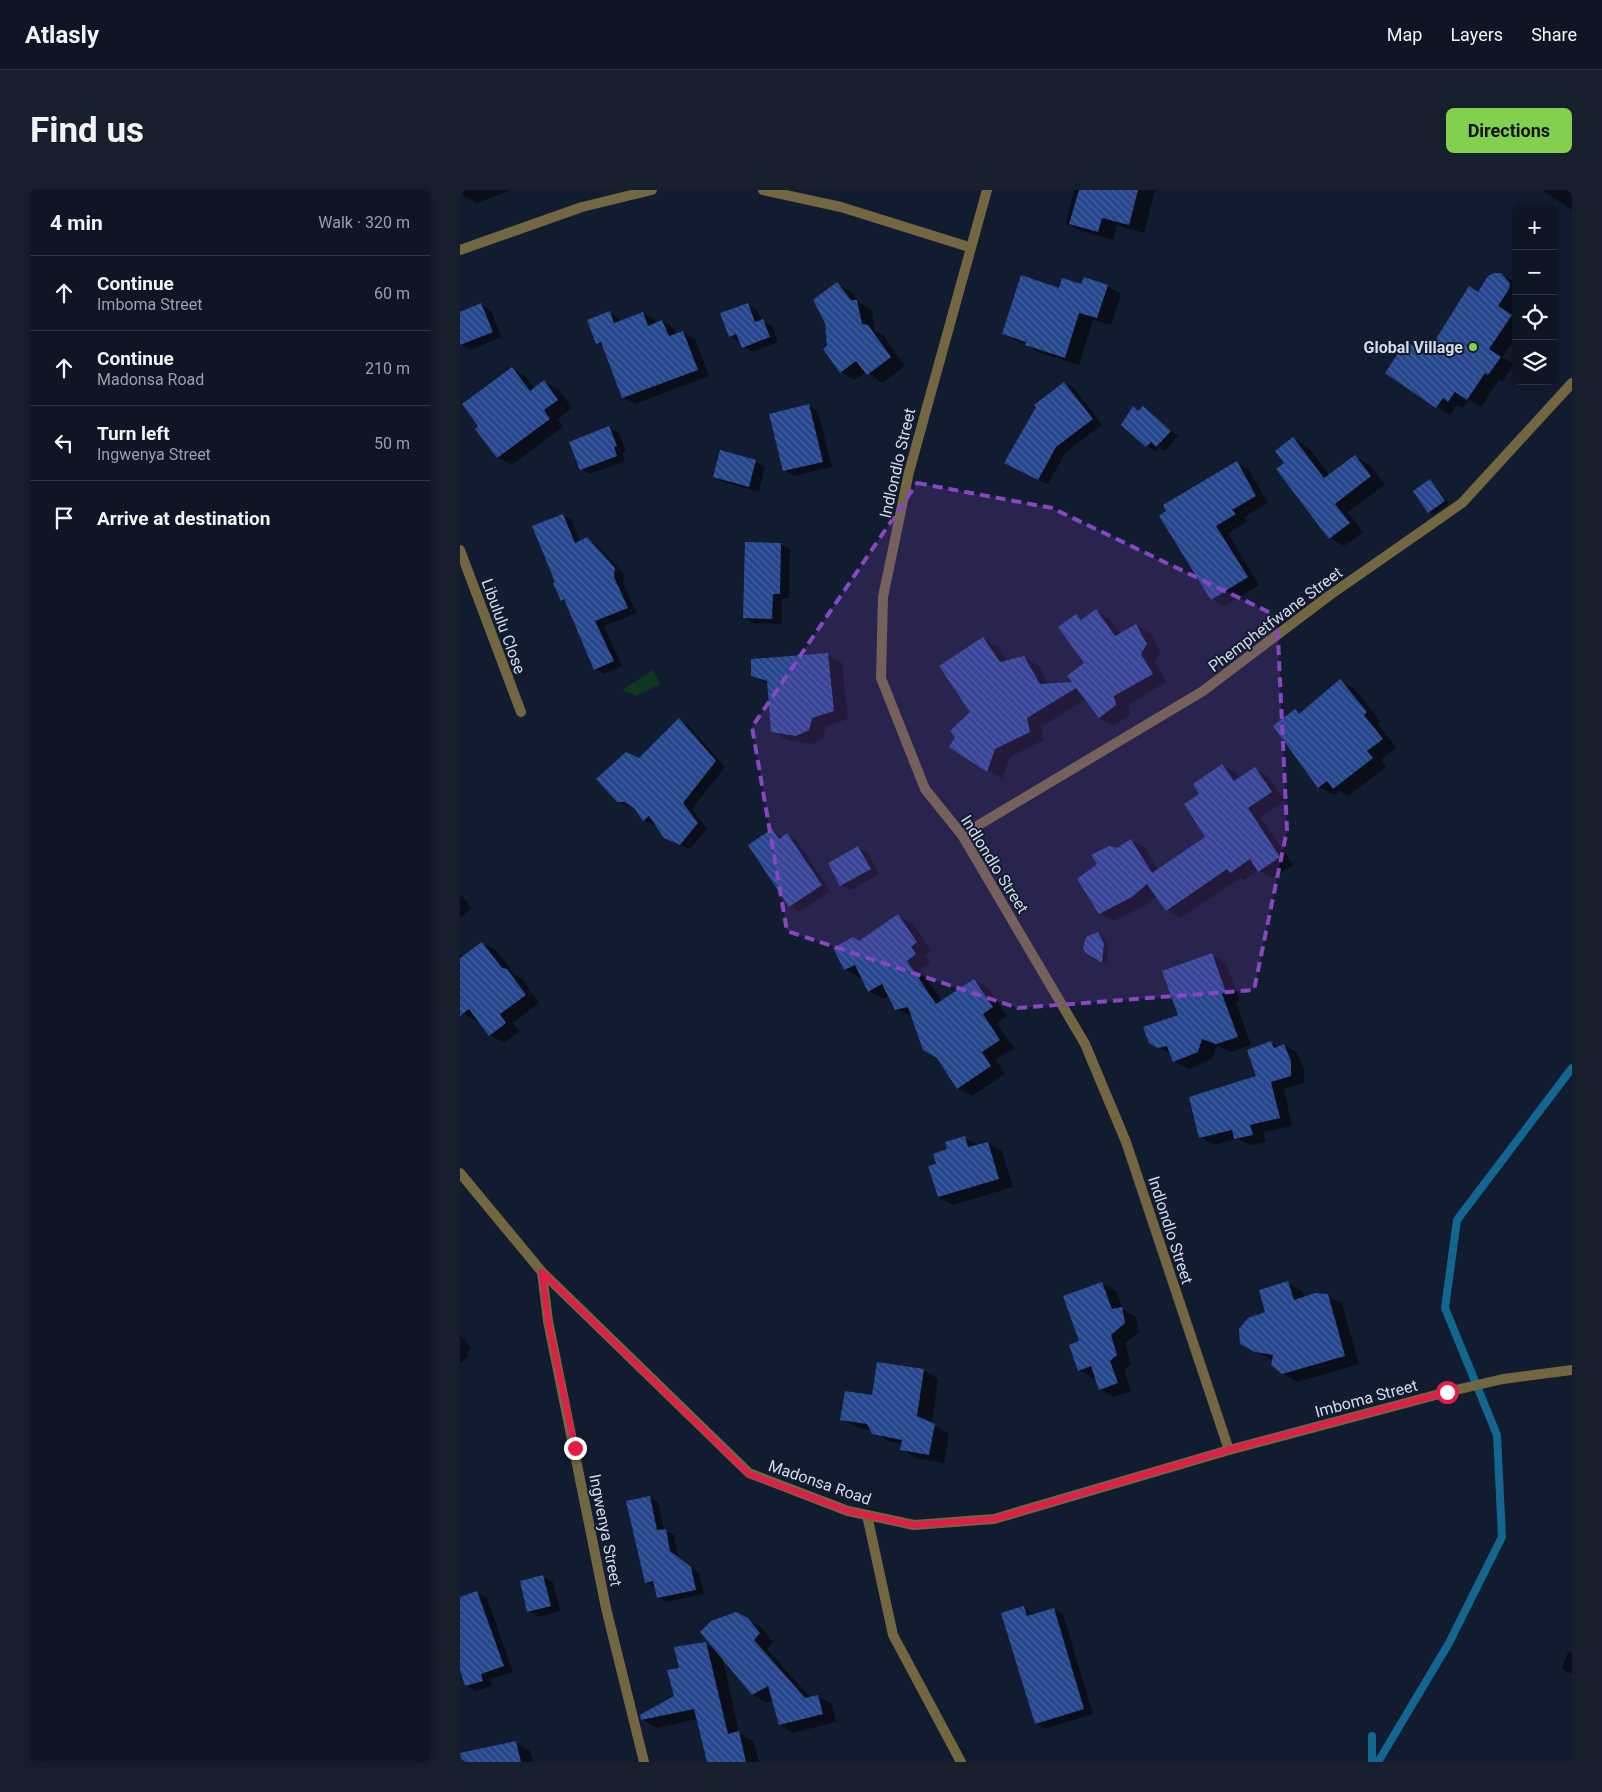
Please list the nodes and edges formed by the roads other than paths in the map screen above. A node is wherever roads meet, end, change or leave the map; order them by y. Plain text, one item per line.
1 (652, 190) edge
2 (763, 190) edge
3 (987, 190) edge
4 (970, 247) junction
5 (460, 250) edge
6 (1572, 383) edge
7 (460, 550) edge
8 (521, 712) dead end
9 (962, 835) junction
10 (460, 1173) edge
11 (542, 1272) junction
12 (1572, 1370) edge
13 (1228, 1450) junction
14 (866, 1515) junction
15 (644, 1762) edge
16 (961, 1762) edge

1 - 5 street
2 - 4 street
3 - 4 street, Indlondlo Street
4 - 9 street, Indlondlo Street
6 - 9 street, Phemphetfwane Street
7 - 8 street, Libululu Close
9 - 13 street, Indlondlo Street
10 - 11 street, Madonsa Road
11 - 14 street, Madonsa Road
11 - 15 street, Ingwenya Street
12 - 13 street, Imboma Street
13 - 14 street, Madonsa Road
14 - 16 street

